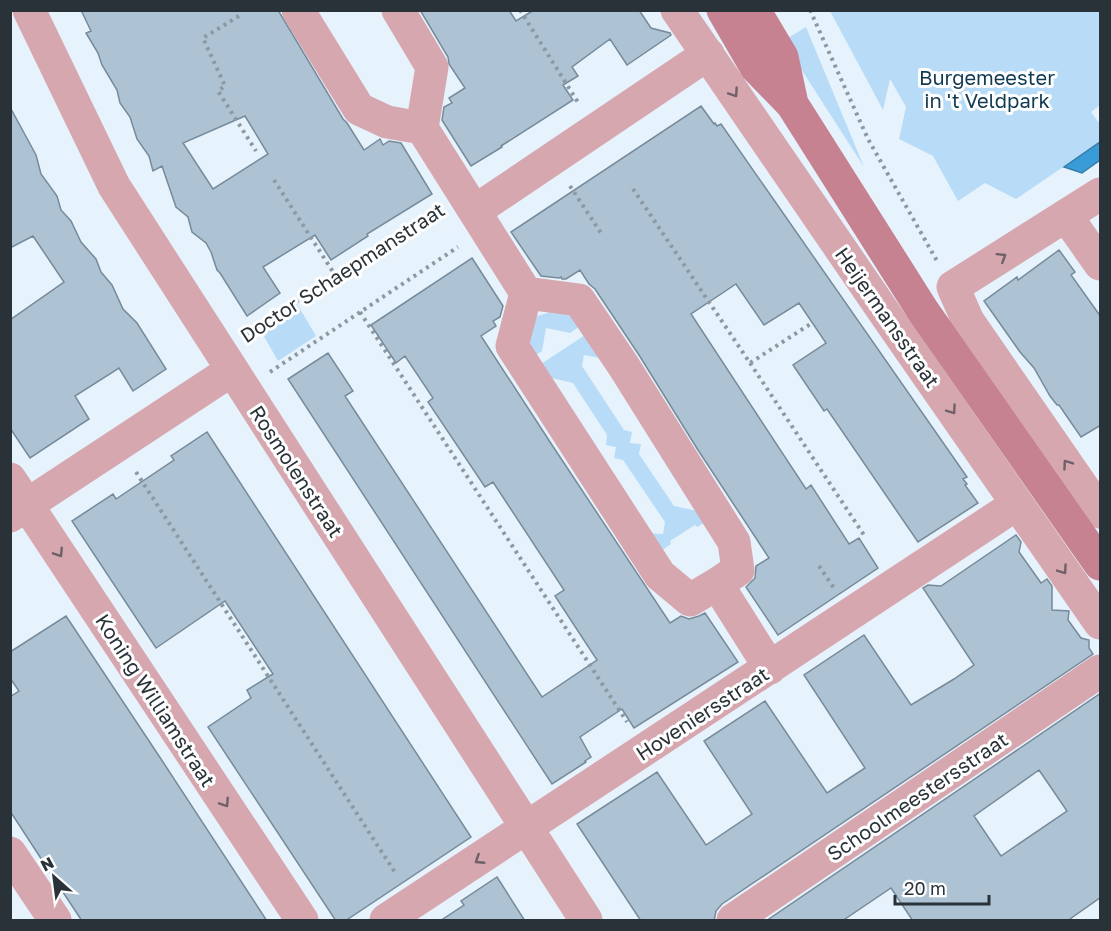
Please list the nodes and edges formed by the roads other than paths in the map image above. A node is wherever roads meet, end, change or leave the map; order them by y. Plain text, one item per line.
1 (28, 10) edge
2 (298, 10) edge
3 (398, 10) edge
4 (677, 10) edge
5 (723, 10) edge
6 (754, 10) edge
7 (708, 54) junction
8 (792, 104) junction
9 (422, 128) junction
10 (1101, 194) edge
11 (475, 210) junction
12 (1067, 217) junction
13 (1101, 264) edge
14 (526, 292) junction
15 (232, 370) junction
16 (16, 500) edge
17 (1017, 504) junction
18 (1101, 512) edge
19 (1101, 564) edge
20 (717, 584) junction
21 (1101, 623) edge
22 (770, 668) junction
23 (1101, 671) edge
24 (528, 828) junction
25 (10, 853) edge
26 (21, 892) edge
27 (55, 921) edge
28 (302, 921) edge
29 (386, 921) edge
30 (586, 921) edge
31 (733, 921) edge

1 - 15 street, Rosmolenstraat
2 - 9 street
3 - 9 street
4 - 7 street, Heijermansstraat
5 - 8 main road, Heijermansstraat
6 - 8 main road, Heijermansstraat
7 - 11 street, Doctor Schaepmanstraat
7 -> 17 street, Heijermansstraat
8 - 19 main road, Heijermansstraat
9 - 11 street
10 - 12 street
11 - 14 street
12 - 13 street
18 -> 12 street
14 - 20 street
14 - 20 street
15 - 16 street, Doctor Schaepmanstraat
15 - 24 street, Rosmolenstraat
16 -> 28 street, Koning Williamstraat
17 -> 21 street, Heijermansstraat
17 - 22 street, Hoveniersstraat
20 - 22 street
22 - 24 street, Hoveniersstraat
23 - 31 street, Schoolmeestersstraat
24 -> 29 street, Hoveniersstraat
24 - 30 street, Rosmolenstraat
25 - 26 street
26 - 27 street

